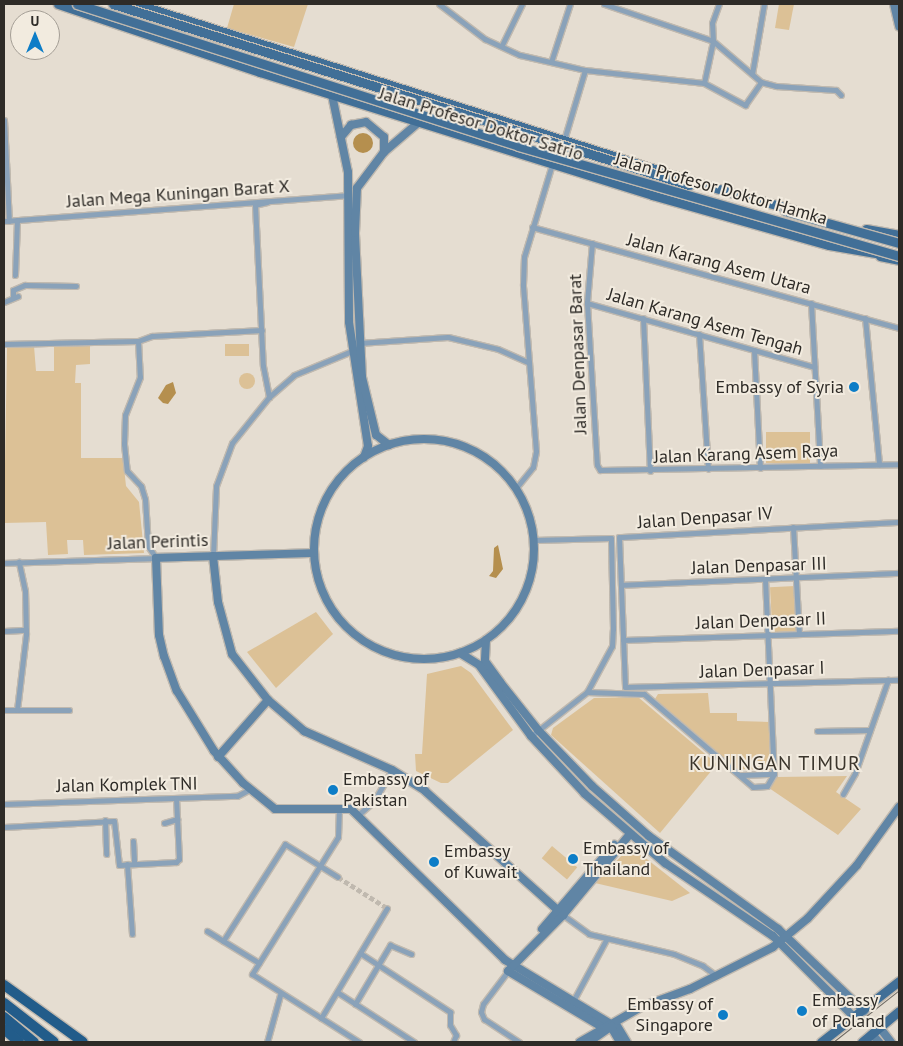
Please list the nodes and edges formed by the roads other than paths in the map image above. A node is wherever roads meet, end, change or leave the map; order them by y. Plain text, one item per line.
1 (58, 4) edge
2 (77, 4) edge
3 (113, 4) edge
4 (136, 4) edge
5 (439, 4) edge
6 (522, 4) edge
7 (570, 4) edge
8 (604, 4) edge
9 (719, 4) edge
10 (764, 4) edge
11 (894, 4) edge
12 (164, 14) junction
13 (899, 26) edge
14 (154, 36) junction
15 (713, 41) junction
16 (502, 45) junction
17 (551, 62) junction
18 (585, 70) junction
19 (752, 74) junction
20 (761, 82) junction
21 (704, 83) junction
22 (332, 95) junction
23 (841, 95) dead end
24 (4, 120) edge
25 (419, 122) junction
26 (342, 137) junction
27 (564, 140) junction
28 (5, 147) edge
29 (589, 148) junction
30 (384, 152) junction
31 (552, 164) junction
32 (581, 173) junction
33 (6, 190) edge
34 (348, 195) junction
35 (267, 202) junction
36 (17, 220) junction
37 (6, 221) edge
38 (532, 227) junction
39 (866, 230) junction
40 (899, 236) edge
41 (592, 243) junction
42 (899, 243) edge
43 (863, 253) junction
44 (899, 256) edge
45 (899, 260) edge
46 (15, 275) dead end
47 (76, 286) dead end
48 (4, 302) edge
49 (587, 303) junction
50 (811, 304) junction
51 (643, 318) junction
52 (865, 318) junction
53 (899, 328) edge
54 (262, 330) junction
55 (699, 334) junction
56 (138, 341) junction
57 (4, 344) edge
58 (360, 344) junction
59 (352, 350) junction
60 (754, 350) junction
61 (529, 363) junction
62 (814, 367) junction
63 (268, 397) junction
64 (389, 445) junction
65 (364, 457) junction
66 (879, 464) junction
67 (899, 464) edge
68 (596, 465) joint
69 (820, 466) junction
70 (760, 468) junction
71 (708, 469) junction
72 (650, 471) junction
73 (516, 488) junction
74 (899, 522) edge
75 (793, 527) junction
76 (534, 540) junction
77 (314, 552) junction
78 (213, 556) junction
79 (156, 558) junction
80 (19, 562) junction
81 (4, 563) edge
82 (899, 573) edge
83 (796, 578) junction
84 (765, 579) junction
85 (621, 585) junction
86 (26, 630) junction
87 (4, 631) edge
88 (899, 631) edge
89 (768, 634) junction
90 (799, 634) junction
91 (486, 640) junction
92 (623, 640) junction
93 (460, 653) junction
94 (888, 680) junction
95 (899, 680) edge
96 (770, 683) junction
97 (625, 687) joint
98 (588, 692) junction
99 (268, 700) junction
100 (4, 710) edge
101 (17, 710) junction
102 (69, 710) dead end
103 (538, 730) junction
104 (817, 730) dead end
105 (870, 730) junction
106 (531, 736) junction
107 (218, 757) junction
108 (392, 770) junction
109 (774, 774) junction
110 (740, 775) junction
111 (250, 789) junction
112 (843, 794) dead end
113 (176, 798) junction
114 (4, 804) edge
115 (339, 807) junction
116 (899, 807) edge
117 (358, 815) junction
118 (177, 819) junction
119 (105, 820) junction
120 (164, 823) dead end
121 (4, 827) edge
122 (628, 833) junction
123 (133, 841) dead end
124 (173, 847) dead end
125 (178, 850) junction
126 (106, 854) dead end
127 (134, 863) junction
128 (127, 864) junction
129 (320, 866) junction
130 (338, 877) tunnel mouth
131 (387, 908) dead end
132 (561, 913) junction
133 (207, 931) dead end
134 (132, 934) dead end
135 (786, 937) junction
136 (606, 940) junction
137 (223, 941) junction
138 (780, 942) junction
139 (360, 954) junction
140 (411, 954) dead end
141 (259, 963) junction
142 (378, 965) junction
143 (510, 965) junction
144 (718, 976) junction
145 (899, 981) edge
146 (4, 985) edge
147 (337, 992) junction
148 (280, 995) junction
149 (852, 1000) junction
150 (4, 1002) edge
151 (355, 1004) junction
152 (571, 1004) junction
153 (844, 1007) junction
154 (864, 1011) junction
155 (899, 1011) edge
156 (4, 1017) edge
157 (321, 1018) junction
158 (856, 1018) junction
159 (609, 1025) junction
160 (4, 1029) edge
161 (876, 1031) junction
162 (19, 1042) edge
163 (34, 1042) edge
164 (54, 1042) edge
165 (83, 1042) edge
166 (268, 1042) edge
167 (359, 1042) edge
168 (414, 1042) edge
169 (454, 1042) edge
170 (519, 1042) edge
171 (580, 1042) edge
172 (589, 1042) edge
173 (620, 1042) edge
174 (626, 1042) edge
175 (821, 1042) edge
176 (862, 1042) edge
177 (878, 1042) edge
178 (891, 1042) edge

1 - 14 main road, Jalan Profesor Doktor Satrio
2 - 44 main road, Jalan Profesor Doktor Hamka, bridge
3 - 42 main road, Jalan Profesor Doktor Hamka, bridge
4 - 12 main road, Jalan Profesor Doktor Satrio
5 - 16 street
6 - 16 street
7 - 17 street
8 - 15 street
9 - 15 street
10 - 19 street
11 - 13 main road
12 - 14 main road
12 - 27 main road, Jalan Profesor Doktor Satrio
14 - 22 main road, Jalan Profesor Doktor Satrio
15 - 19 street
15 - 21 street
16 - 17 street
17 - 18 street
18 - 21 street
18 - 27 street
19 - 20 street
20 - 21 street
20 - 23 street
22 - 25 main road, Jalan Profesor Doktor Satrio
22 - 26 main road
24 - 28 street
25 - 30 main road
25 - 31 main road, Jalan Profesor Doktor Satrio
26 - 30 main road
26 - 34 main road
27 - 29 main road, Jalan Profesor Doktor Satrio
28 - 33 street
29 - 32 main road
29 - 39 main road, Jalan Profesor Doktor Satrio
30 - 58 main road
31 - 32 main road, Jalan Profesor Doktor Satrio
31 - 38 street
32 - 43 main road, Jalan Profesor Doktor Satrio
33 - 37 street
34 - 35 street, Jalan Mega Kuningan Barat X
34 - 59 main road
35 - 36 street, Jalan Mega Kuningan Barat X
35 - 54 street
36 - 37 street, Jalan Mega Kuningan Barat X
36 - 46 street
38 - 41 street, Jalan Karang Asem Utara
38 - 61 street
39 - 40 main road
39 - 42 main road, Jalan Profesor Doktor Satrio
41 - 49 street, Jalan Denpasar Barat
41 - 50 street, Jalan Karang Asem Utara
43 - 44 main road, Jalan Profesor Doktor Satrio
43 - 45 main road
47 - 48 street
49 - 51 street, Jalan Karang Asem Tengah
49 - 68 street, Jalan Denpasar Barat
50 - 52 street, Jalan Karang Asem Utara
50 - 62 street
51 - 55 street, Jalan Karang Asem Tengah
51 - 72 street
52 - 53 street, Jalan Karang Asem Utara
52 - 66 street
54 - 56 street
54 - 63 street
55 - 60 street, Jalan Karang Asem Tengah
55 - 71 street
56 - 57 street
56 - 79 street
58 - 61 street
58 - 64 main road
59 - 63 street
59 - 65 main road
60 - 62 street, Jalan Karang Asem Tengah
60 - 70 street
61 - 73 street
62 - 69 street
63 - 78 street
64 - 65 main road
64 - 73 main road
65 - 77 main road
66 - 67 street, Jalan Karang Asem Raya
66 - 69 street, Jalan Karang Asem Raya
68 - 72 street, Jalan Karang Asem Raya
69 - 70 street, Jalan Karang Asem Raya
70 - 71 street, Jalan Karang Asem Raya
71 - 72 street, Jalan Karang Asem Raya
73 - 76 main road
74 - 75 street, Jalan Denpasar IV
75 - 83 street, Jalan Denpasar IV
75 - 85 street, Jalan Denpasar IV
76 - 91 main road
76 - 98 street
77 - 78 main road, Jalan Perintis
77 - 93 main road
78 - 79 main road, Jalan Perintis
78 - 99 main road
79 - 80 street, Jalan Perintis
79 - 107 main road
80 - 81 street, Jalan Perintis
80 - 86 street
82 - 83 street, Jalan Denpasar III
83 - 84 street, Jalan Denpasar III
83 - 90 street, Jalan Denpasar IV
84 - 85 street, Jalan Denpasar III
84 - 89 street
85 - 92 street, Jalan Denpasar IV
86 - 87 street
86 - 101 street
88 - 90 street, Jalan Denpasar II
89 - 90 street, Jalan Denpasar II
89 - 92 street, Jalan Denpasar II
89 - 96 street
91 - 93 main road
91 - 103 main road
92 - 97 street, Jalan Denpasar IV
93 - 106 main road
94 - 95 street, Jalan Denpasar I
94 - 96 street, Jalan Denpasar I
94 - 105 street
96 - 97 street, Jalan Denpasar I
96 - 109 street
98 - 103 street
98 - 110 street
99 - 107 main road
99 - 108 main road
100 - 101 street
101 - 102 street
103 - 106 street
103 - 135 main road
104 - 105 street
105 - 112 street
106 - 122 main road
107 - 111 main road
108 - 117 street
108 - 132 main road
109 - 110 street
109 - 110 street
111 - 113 street, Jalan Komplek TNI
111 - 115 main road
113 - 114 street, Jalan Komplek TNI
113 - 118 street
115 - 117 main road
115 - 129 street
116 - 135 main road
117 - 143 main road
118 - 120 street
118 - 125 street
119 - 121 street
119 - 126 street
119 - 128 street
122 - 132 main road
122 - 138 main road
123 - 127 street
124 - 125 street
125 - 127 street
127 - 128 street
128 - 134 street
129 - 130 street
129 - 137 street
129 - 141 street
131 - 139 street
132 - 136 street
132 - 143 main road
133 - 137 street
135 - 138 main road
135 - 149 main road
136 - 144 street
136 - 152 street
137 - 141 street
138 - 144 main road
138 - 153 main road
139 - 142 street
139 - 147 street
140 - 142 street
141 - 148 street
142 - 151 street
142 - 169 street
143 - 152 main road
143 - 170 street
144 - 159 main road
145 - 154 main road
146 - 165 highway
147 - 151 street
147 - 157 street
148 - 157 street
148 - 166 street
149 - 153 main road
149 - 154 main road
150 - 164 highway
151 - 168 street
152 - 159 main road
153 - 158 main road
154 - 158 main road
155 - 161 main road
156 - 163 highway
157 - 167 street
158 - 175 main road
159 - 171 main road
159 - 172 main road
159 - 173 main road
159 - 174 main road
160 - 162 highway
161 - 176 main road
161 - 177 main road
161 - 178 main road

